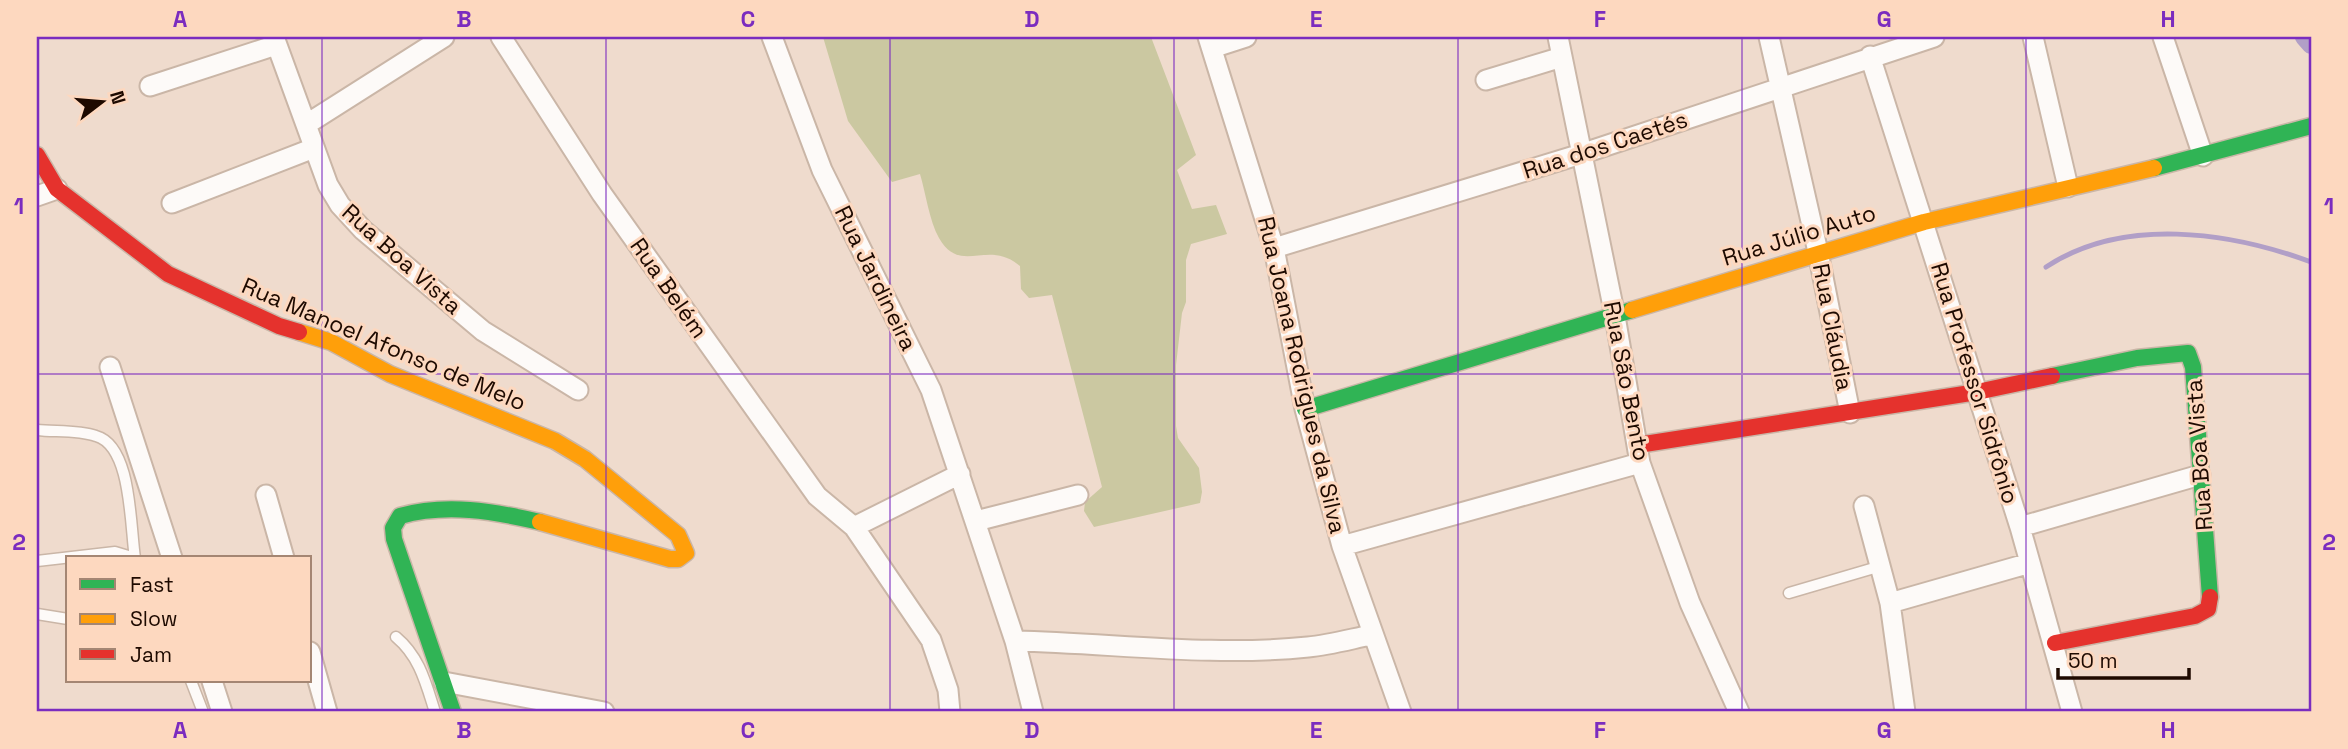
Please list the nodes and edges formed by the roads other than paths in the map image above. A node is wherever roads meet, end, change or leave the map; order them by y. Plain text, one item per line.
1 (444, 37) edge
2 (501, 37) edge
3 (772, 37) edge
4 (1246, 37) edge
5 (1558, 37) edge
6 (1769, 37) edge
7 (1934, 37) edge
8 (2033, 37) edge
9 (2163, 37) edge
10 (275, 41) edge
11 (1210, 42) edge
12 (1870, 56) junction
13 (1562, 57) junction
14 (1486, 80) dead end
15 (150, 86) dead end
16 (1778, 86) junction
17 (307, 124) junction
18 (2311, 126) edge
19 (314, 148) junction
20 (1581, 154) junction
21 (37, 155) edge
22 (2203, 156) junction
23 (2068, 187) junction
24 (57, 189) junction
25 (37, 196) edge
26 (172, 203) dead end
27 (1924, 222) junction
28 (1274, 248) junction
29 (1818, 252) junction
30 (1615, 316) junction
31 (110, 367) dead end
32 (578, 390) dead end
33 (1977, 392) junction
34 (1305, 409) junction
35 (1850, 413) junction
36 (37, 430) edge
37 (1639, 454) junction
38 (960, 474) junction
39 (2200, 475) junction
40 (266, 495) dead end
41 (1078, 495) dead end
42 (1864, 506) dead end
43 (975, 521) junction
44 (853, 527) junction
45 (2020, 527) junction
46 (1342, 546) junction
47 (80, 556) edge
48 (128, 556) edge
49 (135, 556) edge
50 (171, 556) edge
51 (283, 556) edge
52 (66, 558) edge
53 (37, 561) edge
54 (2030, 563) junction
55 (1881, 566) junction
56 (1789, 593) dead end
57 (1890, 603) junction
58 (37, 614) edge
59 (66, 619) edge
60 (1371, 635) junction
61 (396, 637) dead end
62 (1015, 641) junction
63 (2055, 643) junction
64 (312, 659) edge
65 (191, 682) edge
66 (212, 682) edge
67 (444, 682) junction
68 (203, 712) edge
69 (222, 712) edge
70 (327, 712) edge
71 (435, 712) edge
72 (453, 712) edge
73 (604, 712) edge
74 (950, 712) edge
75 (1033, 712) edge
76 (1401, 712) edge
77 (1739, 712) edge
78 (1905, 712) edge
79 (2072, 712) edge

1 - 17 street
2 - 44 street, Rua Belém
3 - 38 street, Rua Jardineira
4 - 11 street
5 - 13 street, Rua São Bento
6 - 16 street, Rua Cláudia
7 - 12 street, Rua dos Caetés
8 - 23 street
9 - 22 street
10 - 15 street
10 - 17 street, Rua Boa Vista
11 - 28 street, Rua Joana Rodrigues da Silva
12 - 16 street, Rua dos Caetés
12 - 27 street, Rua Professor Sidrônio
13 - 14 street
13 - 20 street, Rua São Bento
16 - 20 street, Rua dos Caetés
16 - 29 street, Rua Cláudia
17 - 19 street, Rua Boa Vista
18 - 22 street, Rua Júlio Auto
19 - 26 street
19 - 32 street, Rua Boa Vista
20 - 28 street, Rua dos Caetés
20 - 30 street, Rua São Bento
21 - 24 street, Rua Manoel Afonso de Melo
22 - 23 street, Rua Júlio Auto
23 - 27 street, Rua Júlio Auto
24 - 25 street
24 - 67 street, Rua Manoel Afonso de Melo
27 - 29 street, Rua Júlio Auto
27 - 33 street, Rua Professor Sidrônio
28 - 34 street, Rua Joana Rodrigues da Silva
29 - 30 street, Rua Júlio Auto
29 - 35 street, Rua Cláudia
30 - 34 street, Rua Júlio Auto
30 - 37 street, Rua São Bento
31 - 50 street
33 - 35 street
33 - 39 street, Rua Boa Vista
33 - 45 street, Rua Professor Sidrônio
34 - 46 street, Rua Joana Rodrigues da Silva
35 - 37 street
36 - 49 lane
37 - 46 street
37 - 77 street, Rua São Bento
38 - 43 street, Rua Jardineira
38 - 44 street
39 - 45 street
39 - 63 street, Rua Boa Vista
40 - 51 street
41 - 43 street
42 - 55 street
43 - 62 street, Rua Jardineira
44 - 74 street, Rua Belém
45 - 54 street, Rua Professor Sidrônio
46 - 60 street, Rua Joana Rodrigues da Silva
47 - 48 lane
52 - 53 lane
54 - 57 street
54 - 63 street, Rua Professor Sidrônio
55 - 56 lane
55 - 57 street
57 - 78 street
58 - 59 lane
60 - 62 street
60 - 76 street, Rua Joana Rodrigues da Silva
61 - 71 lane
62 - 75 street, Rua Jardineira
63 - 79 street, Rua Professor Sidrônio
64 - 70 street
65 - 68 lane
66 - 69 street
67 - 72 street
67 - 73 street

